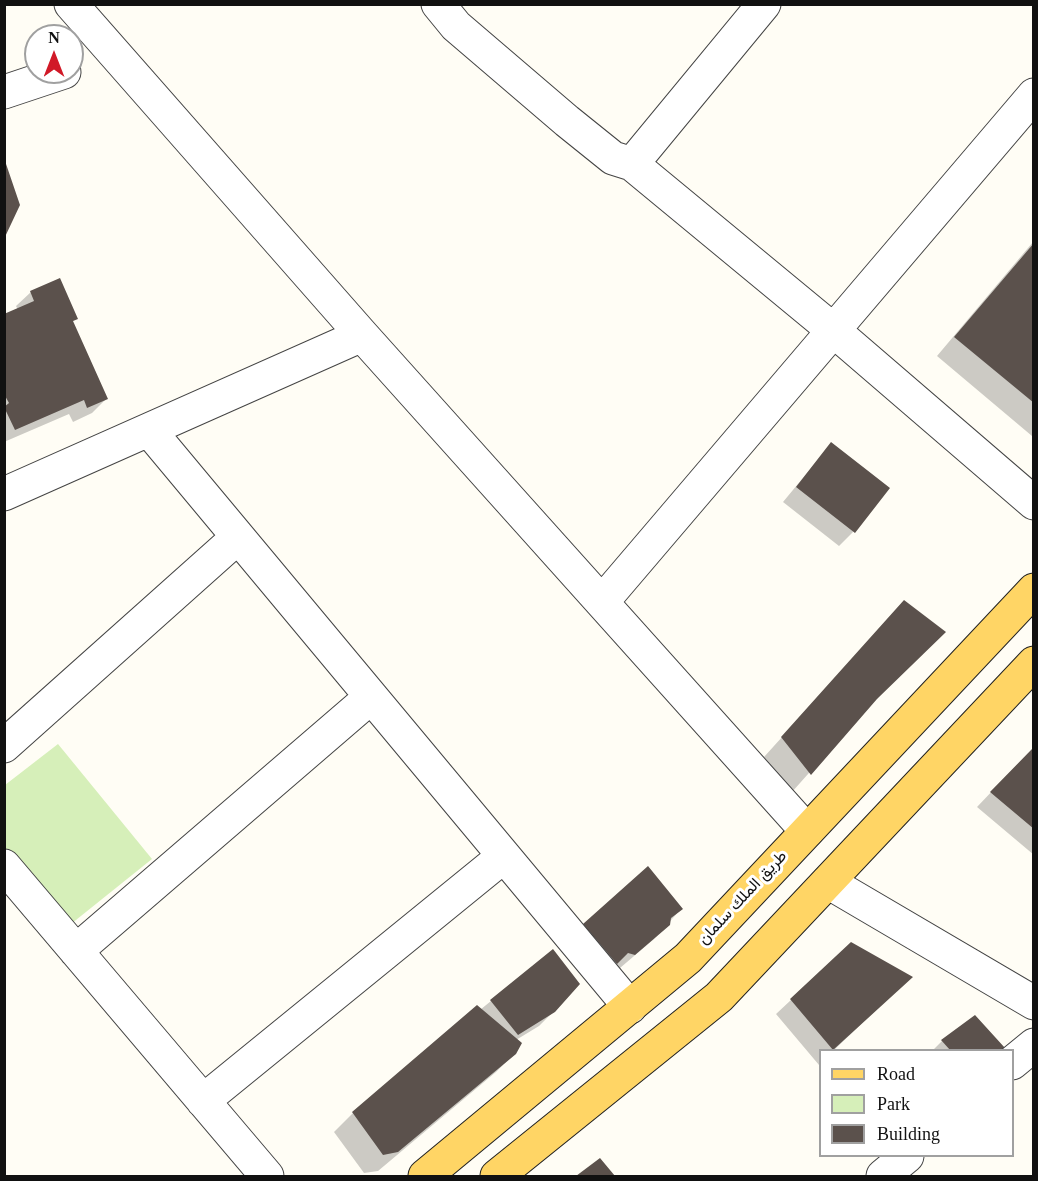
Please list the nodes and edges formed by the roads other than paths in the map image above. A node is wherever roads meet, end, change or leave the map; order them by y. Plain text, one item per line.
1 (438, 4) edge
2 (764, 4) edge
3 (75, 6) edge
4 (115, 55) junction
5 (84, 65) edge
6 (28, 84) edge
7 (4, 92) edge
8 (1034, 95) edge
9 (632, 164) junction
10 (833, 330) junction
11 (362, 335) junction
12 (149, 430) junction
13 (4, 494) edge
14 (1034, 503) edge
15 (238, 537) junction
16 (1034, 590) edge
17 (602, 602) junction
18 (1034, 663) edge
19 (371, 697) junction
20 (4, 746) edge
21 (807, 831) junction
22 (504, 856) junction
23 (4, 866) edge
24 (828, 882) junction
25 (76, 951) junction
26 (1034, 1004) edge
27 (630, 1007) junction
28 (1034, 1045) edge
29 (1014, 1061) edge
30 (203, 1101) junction
31 (905, 1157) edge
32 (267, 1176) edge
33 (425, 1176) edge
34 (497, 1176) edge
35 (883, 1176) edge

1 - 9 street
2 - 9 street
3 - 4 street
4 - 5 street
4 - 11 street
6 - 7 street
8 - 10 street
9 - 10 street
10 - 14 street
10 - 17 street
11 - 12 street
11 - 17 street
12 - 13 street
12 - 15 street
15 - 19 street
15 - 20 street
16 - 21 main road, طريق الملك سلمان
17 - 21 street
18 - 24 main road
19 - 22 street
19 - 25 street
21 - 27 main road, طريق الملك سلمان
22 - 27 street
22 - 30 street
23 - 25 street
24 - 26 street
24 - 34 main road
25 - 30 street
27 - 33 main road, طريق الملك سلمان
28 - 29 street
30 - 32 street
31 - 35 street

